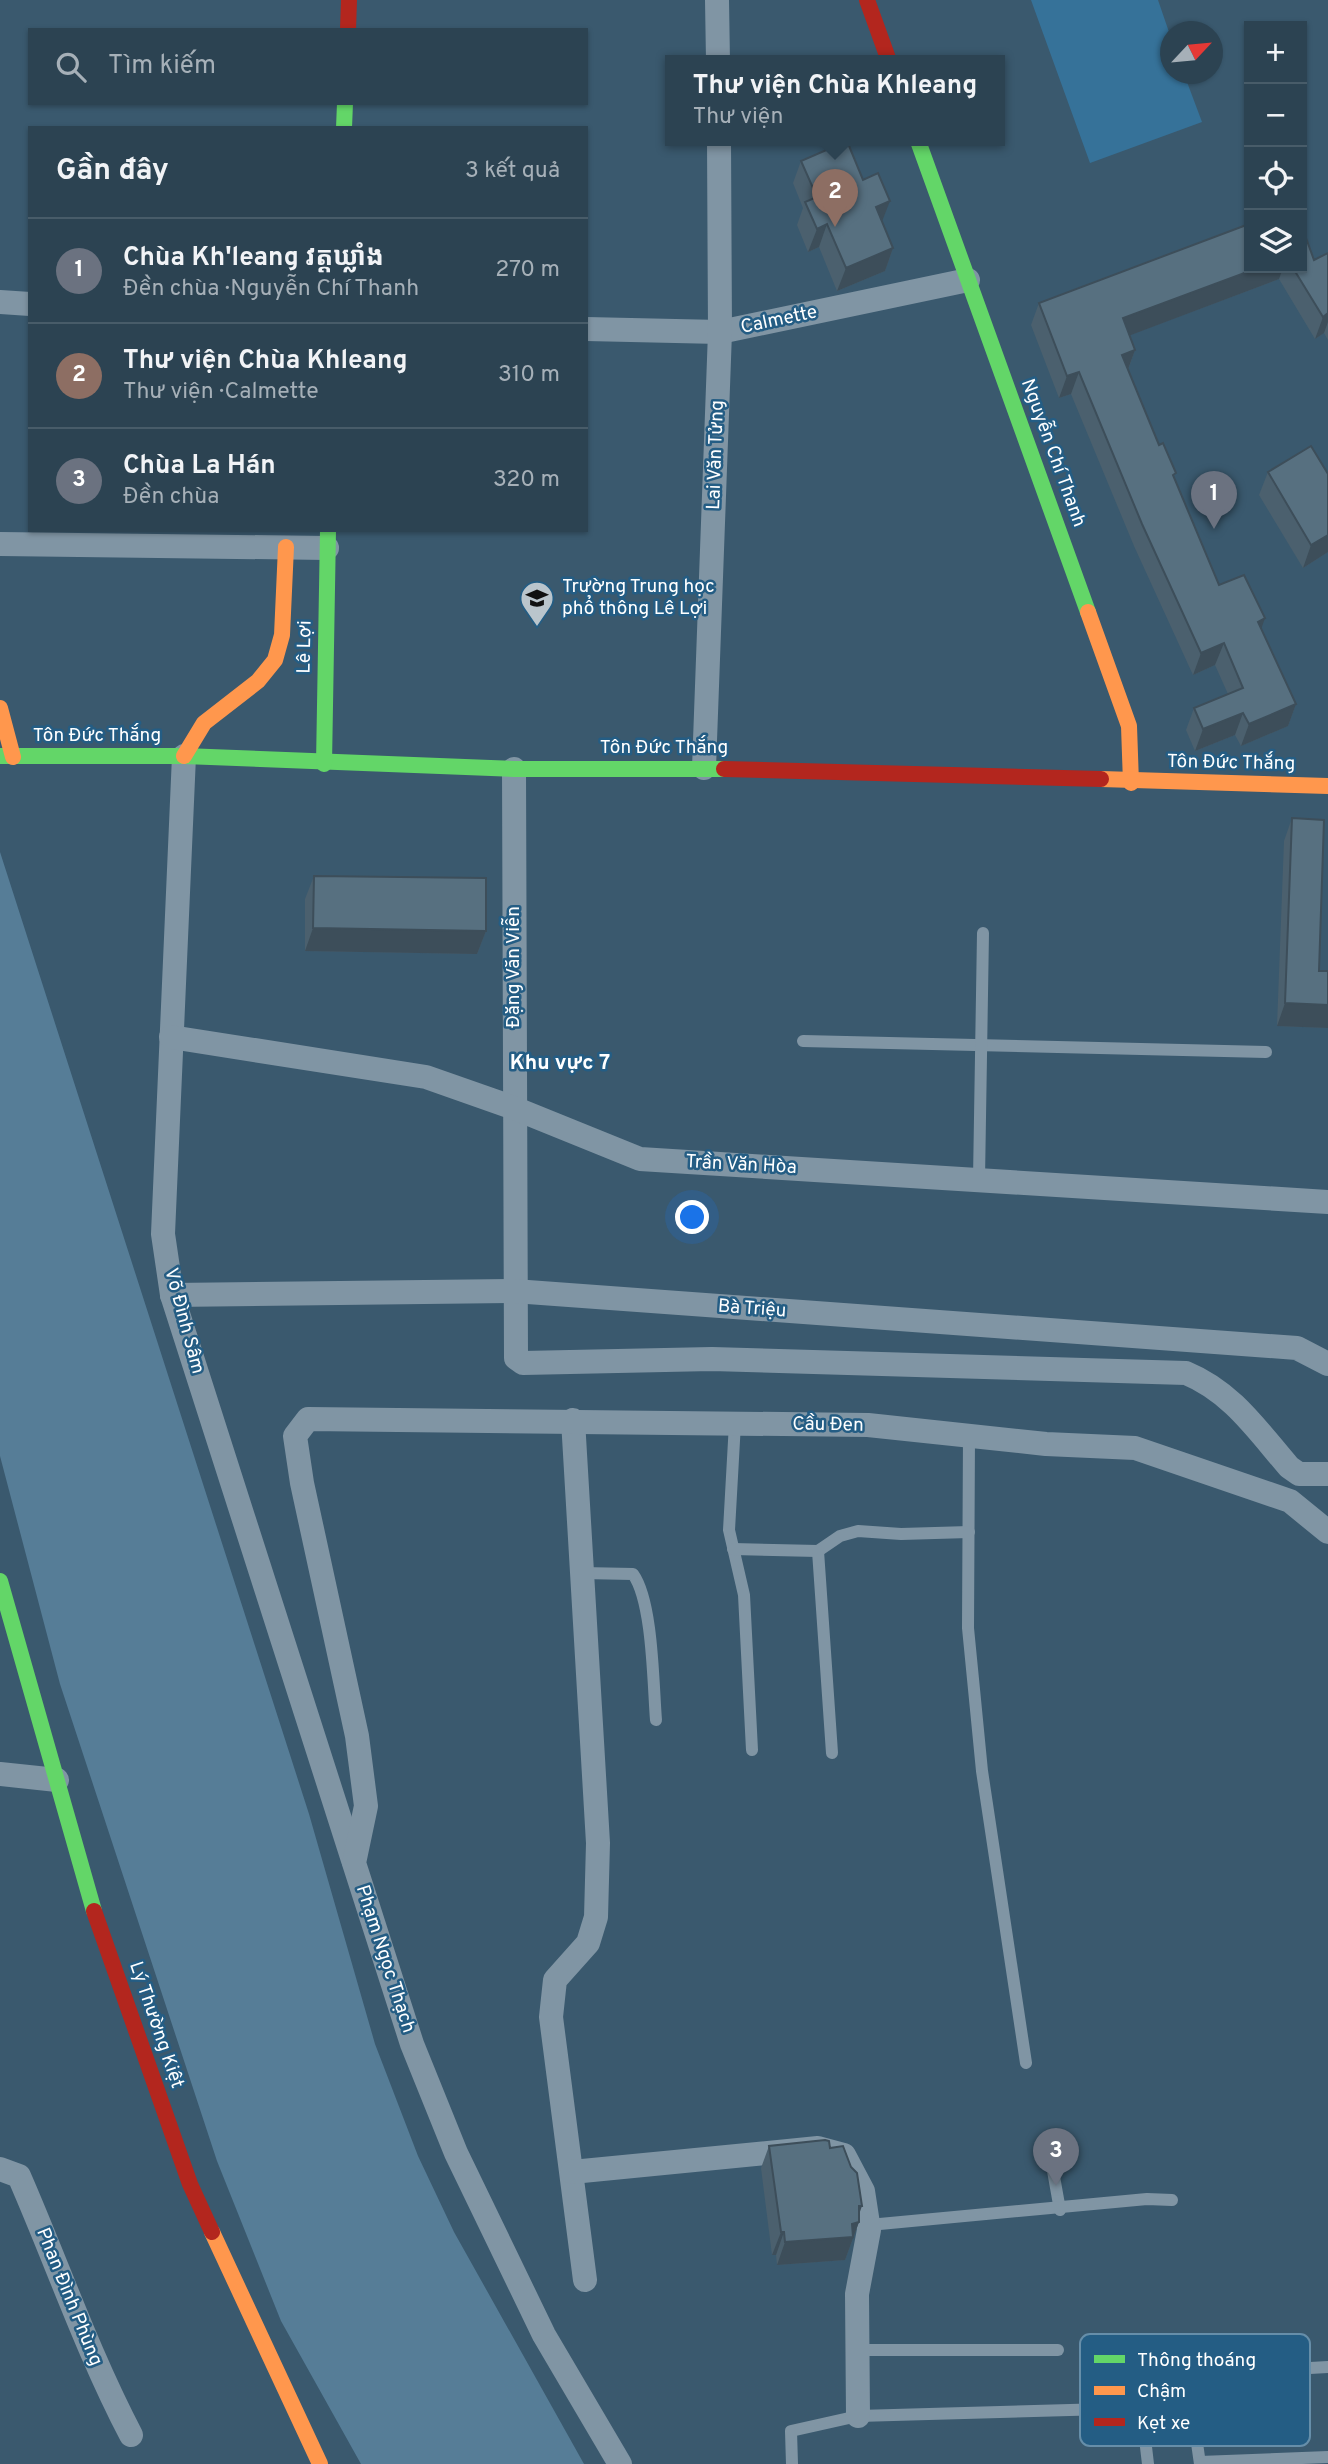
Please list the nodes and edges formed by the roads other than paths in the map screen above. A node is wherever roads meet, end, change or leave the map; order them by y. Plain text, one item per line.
1 (349, 0) edge
2 (718, 0) edge
3 (867, 0) edge
4 (348, 28) edge
5 (718, 55) edge
6 (887, 55) edge
7 (345, 105) edge
8 (344, 126) edge
9 (719, 146) edge
10 (920, 146) edge
11 (968, 280) junction
12 (0, 303) edge
13 (28, 304) edge
14 (588, 329) edge
15 (720, 332) junction
16 (328, 539) edge
17 (0, 544) edge
18 (286, 547) junction
19 (0, 708) edge
20 (184, 756) junction
21 (7, 757) edge
22 (324, 764) junction
23 (704, 768) junction
24 (514, 769) junction
25 (1131, 783) junction
26 (1328, 786) edge
27 (983, 933) dead end
28 (171, 1037) junction
29 (803, 1041) dead end
30 (981, 1044) junction
31 (1266, 1052) dead end
32 (514, 1108) junction
33 (979, 1179) junction
34 (1328, 1202) edge
35 (514, 1292) junction
36 (172, 1295) junction
37 (1328, 1364) edge
38 (308, 1419) joint
39 (573, 1420) junction
40 (735, 1423) junction
41 (969, 1436) junction
42 (1328, 1474) edge
43 (968, 1532) junction
44 (1328, 1532) edge
45 (733, 1549) junction
46 (818, 1551) junction
47 (582, 1573) junction
48 (0, 1581) edge
49 (656, 1720) dead end
50 (751, 1750) dead end
51 (832, 1753) dead end
52 (0, 1773) edge
53 (57, 1780) junction
54 (354, 1863) junction
55 (1026, 2063) dead end
56 (1048, 2143) dead end
57 (0, 2169) edge
58 (572, 2172) junction
59 (1172, 2200) dead end
60 (1060, 2210) junction
61 (869, 2225) junction
62 (585, 2280) dead end
63 (857, 2350) junction
64 (1058, 2350) dead end
65 (1328, 2367) edge
66 (1310, 2368) edge
67 (1080, 2410) edge
68 (858, 2416) junction
69 (131, 2435) dead end
70 (1146, 2446) edge
71 (1328, 2457) edge
72 (1200, 2463) edge
73 (320, 2464) edge
74 (620, 2464) edge
75 (792, 2464) edge
76 (1148, 2464) edge

1 - 4 main road
2 - 5 street
3 - 6 main road
7 - 8 main road
9 - 15 street, Lai Văn Tửng
10 - 11 main road, Nguyễn Chí Thanh
11 - 15 street, Calmette
11 - 25 main road, Nguyễn Chí Thanh
12 - 13 street
14 - 15 street, Calmette
15 - 23 street, Lai Văn Tửng
16 - 18 street
16 - 22 main road, Lê Lợi
17 - 18 street
18 - 20 main road
19 - 21 main road
20 - 21 main road, Tôn Đức Thắng
20 - 22 main road, Tôn Đức Thắng
20 - 28 street, Võ Đình Sâm
22 - 24 main road, Tôn Đức Thắng
23 - 24 main road, Tôn Đức Thắng
23 - 25 main road, Tôn Đức Thắng
24 - 32 street, Đặng Văn Viễn
25 - 26 main road, Tôn Đức Thắng
27 - 30 lane
28 - 32 street, Trần Văn Hòa
28 - 36 street, Võ Đình Sâm
29 - 30 lane
30 - 31 lane
30 - 33 lane
32 - 33 street, Trần Văn Hòa
32 - 35 street, Đặng Văn Viễn
33 - 34 street, Trần Văn Hòa
35 - 36 street, Bà Triệu
35 - 37 street, Bà Triệu
35 - 42 street, Đặng Văn Viễn
36 - 54 street, Võ Đình Sâm
38 - 39 street, Cầu Đen
38 - 54 street, Phạm Ngọc Thạch
39 - 40 street, Cầu Đen
39 - 47 street
40 - 41 street, Cầu Đen
40 - 45 lane
41 - 43 lane
41 - 44 street, Cầu Đen
43 - 46 lane
43 - 55 lane
45 - 46 lane
45 - 50 lane
46 - 51 lane
47 - 49 lane
47 - 58 street
48 - 53 main road, Lý Thường Kiệt
52 - 53 street
53 - 73 main road, Lý Thường Kiệt
54 - 74 street, Phạm Ngọc Thạch
56 - 60 lane
57 - 69 street, Phan Đình Phùng
58 - 61 street
58 - 62 street
59 - 60 lane
60 - 61 lane
61 - 63 street
63 - 64 lane
63 - 68 street
65 - 66 lane
67 - 68 lane
68 - 75 lane
70 - 76 lane
71 - 72 lane

